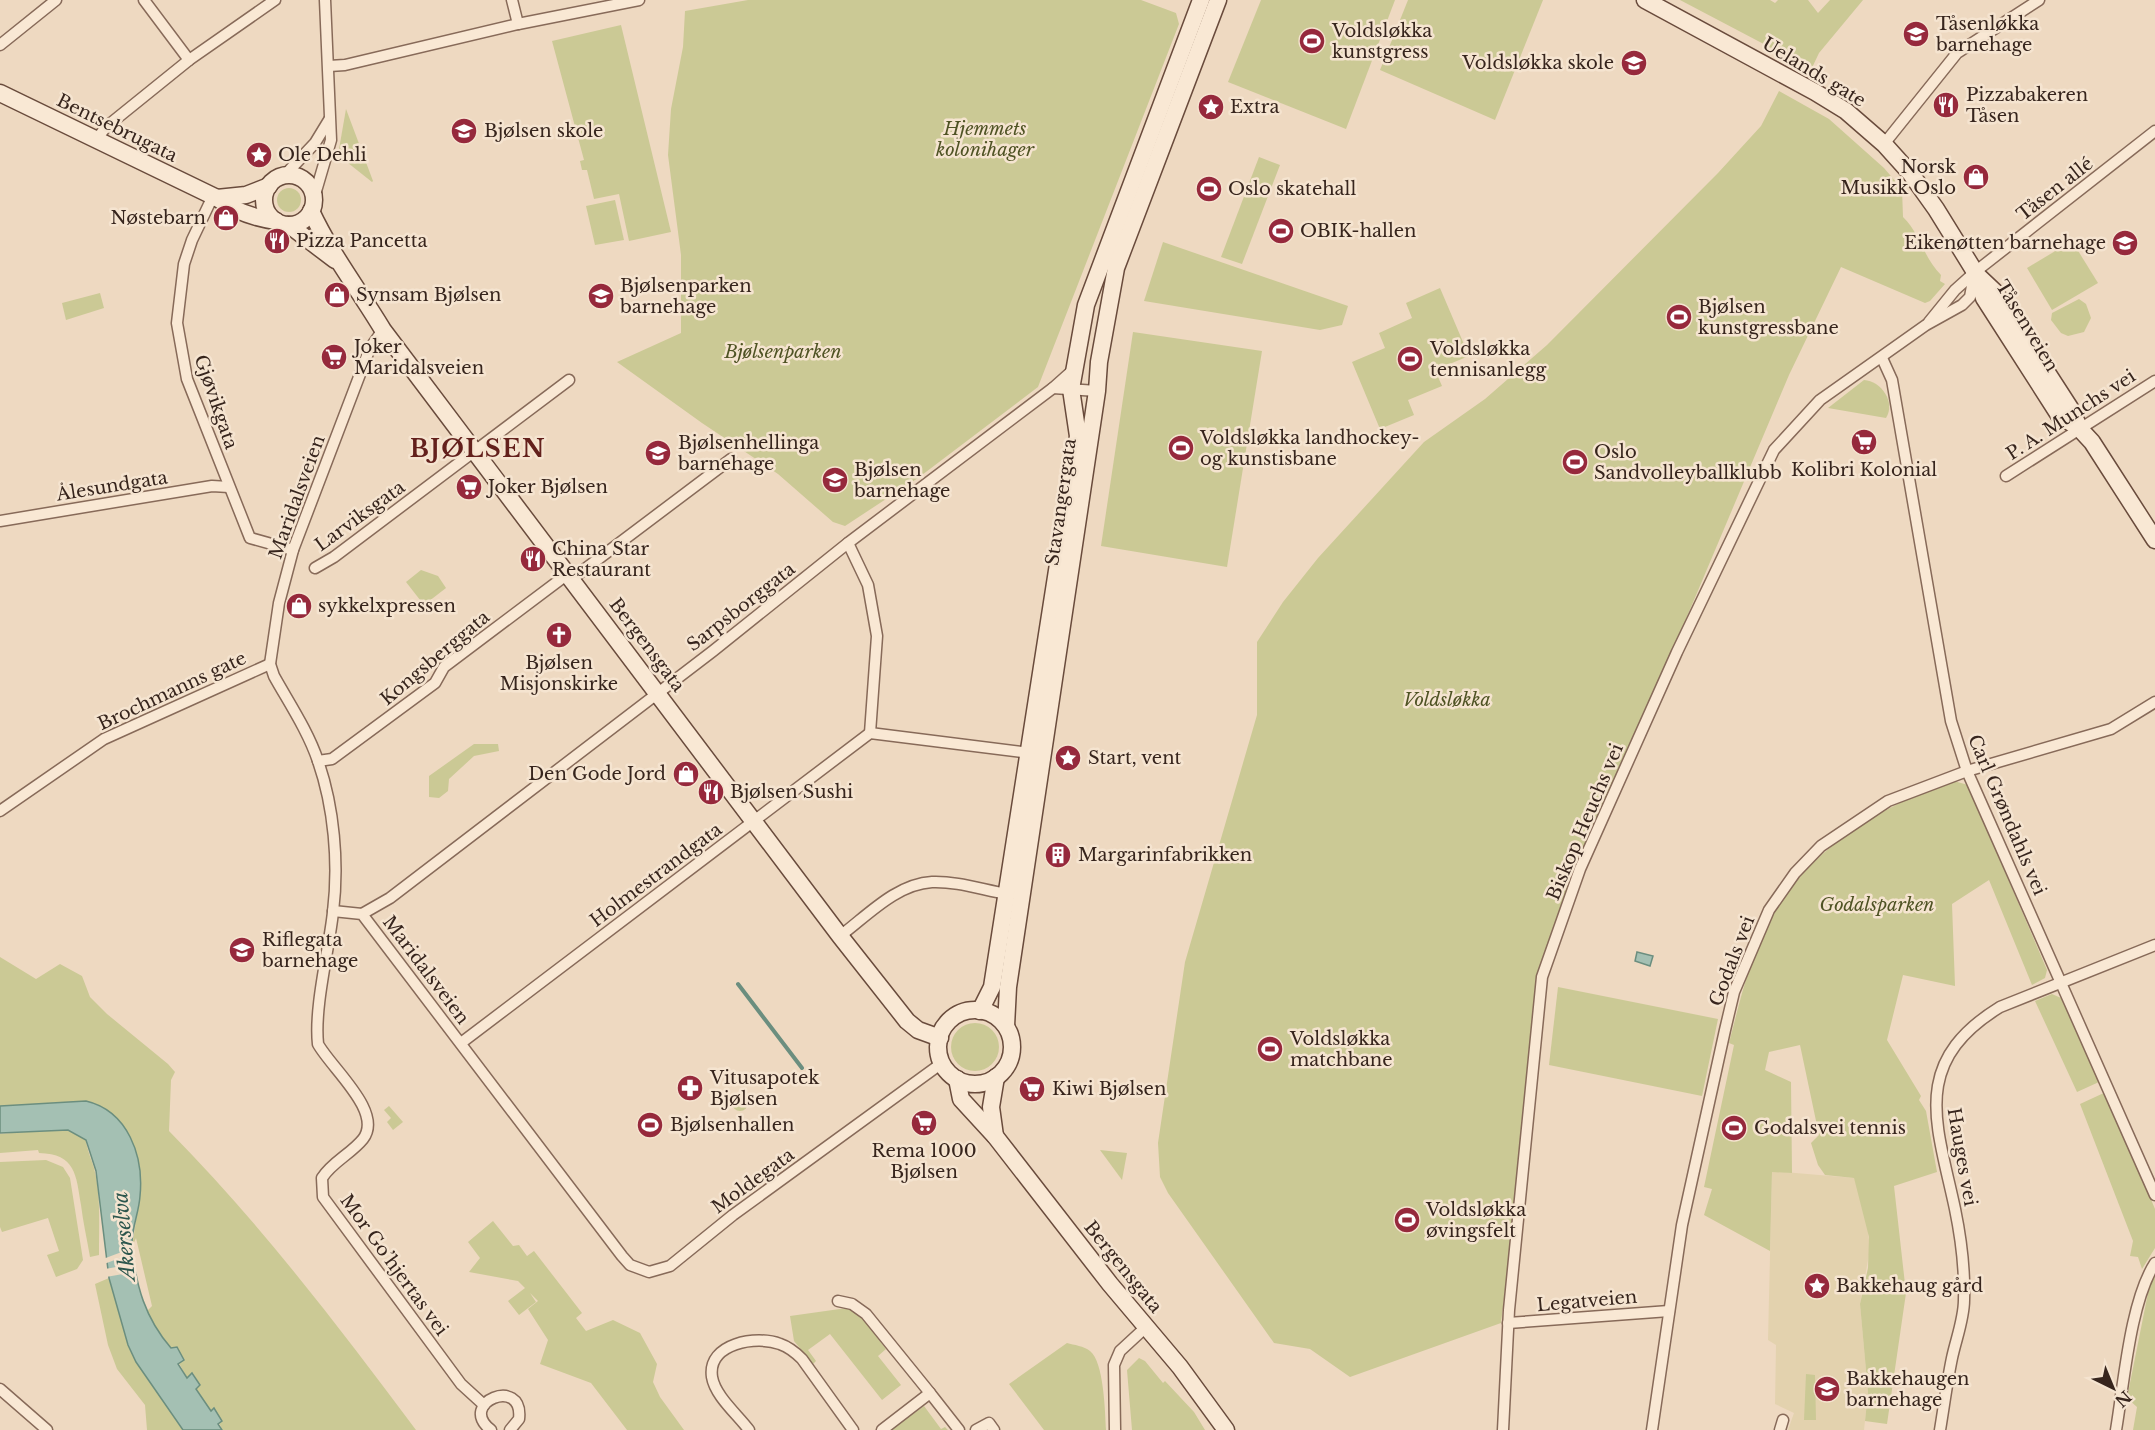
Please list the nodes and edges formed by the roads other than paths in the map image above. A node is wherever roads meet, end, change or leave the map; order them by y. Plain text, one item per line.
1 (56, 0) edge
2 (144, 0) edge
3 (275, 0) edge
4 (325, 0) edge
5 (512, 0) edge
6 (639, 0) edge
7 (1645, 0) edge
8 (2039, 0) edge
9 (1206, 1) edge
10 (518, 24) junction
11 (0, 45) edge
12 (189, 60) junction
13 (329, 66) junction
14 (0, 93) edge
15 (330, 117) junction
16 (2155, 131) edge
17 (96, 140) junction
18 (1884, 144) junction
19 (284, 176) junction
20 (269, 186) junction
21 (215, 197) junction
22 (312, 204) junction
23 (282, 223) junction
24 (337, 261) junction
25 (1975, 272) junction
26 (1926, 325) junction
27 (383, 330) junction
28 (1882, 358) junction
29 (1075, 368) junction
30 (568, 380) dead end
31 (2155, 381) edge
32 (1053, 388) junction
33 (1071, 389) junction
34 (1097, 391) junction
35 (2079, 428) junction
36 (476, 452) junction
37 (731, 459) dead end
38 (2006, 477) dead end
39 (229, 488) junction
40 (0, 521) edge
41 (2155, 540) edge
42 (848, 543) junction
43 (293, 550) junction
44 (315, 568) dead end
45 (571, 576) junction
46 (270, 664) junction
47 (658, 693) junction
48 (2155, 702) edge
49 (870, 733) junction
50 (1030, 753) junction
51 (318, 761) junction
52 (1967, 771) junction
53 (0, 811) edge
54 (754, 821) junction
55 (1007, 894) junction
56 (333, 911) junction
57 (362, 914) junction
58 (840, 936) junction
59 (2155, 945) edge
60 (2062, 982) junction
61 (980, 1011) junction
62 (1006, 1026) junction
63 (940, 1038) junction
64 (460, 1042) junction
65 (942, 1063) junction
66 (996, 1077) junction
67 (957, 1079) junction
68 (995, 1136) junction
69 (2155, 1195) edge
70 (2155, 1263) edge
71 (639, 1270) joint
72 (838, 1301) dead end
73 (1669, 1311) junction
74 (1508, 1323) junction
75 (1146, 1327) junction
76 (0, 1389) edge
77 (930, 1393) junction
78 (484, 1405) junction
79 (1222, 1428) edge
80 (47, 1430) edge
81 (491, 1430) edge
82 (510, 1430) edge
83 (749, 1430) edge
84 (853, 1430) edge
85 (882, 1430) edge
86 (959, 1430) edge
87 (976, 1430) edge
88 (994, 1430) edge
89 (1115, 1430) edge
90 (1503, 1430) edge
91 (1652, 1430) edge
92 (1940, 1430) edge
93 (2116, 1430) edge

1 - 11 street
2 - 12 street
3 - 12 street
4 - 13 street
5 - 10 street
6 - 10 street
7 - 18 main road, Uelands gate
8 - 18 street
9 - 29 main road, Stavangergata
9 - 34 main road, Stavangergata
10 - 13 street
12 - 17 street
13 - 15 street
14 - 17 main road, Bentsebrugata
15 - 19 street
15 - 22 street
16 - 25 street, Tåsen allé
17 - 21 main road, Bentsebrugata
18 - 25 main road, Uelands gate
19 - 20 main road
19 - 22 main road
20 - 21 main road
20 - 23 main road
21 - 23 main road, Bentsebrugata
21 - 39 street, Gjøvikgata
22 - 23 main road
22 - 24 main road, Bergensgata
23 - 24 main road, Bergensgata
24 - 27 main road, Bergensgata
25 - 26 street, Biskop Heuchs vei
25 - 26 street, Biskop Heuchs vei
25 - 35 main road, Tåsenveien
26 - 28 street, Biskop Heuchs vei
27 - 36 main road, Bergensgata
27 - 43 street, Maridalsveien
28 - 52 street, Carl Grøndahls vei
28 - 74 street, Biskop Heuchs vei
29 - 32 street, Sarpsborggata
29 - 33 main road, Stavangergata
30 - 36 street, Larviksgata
31 - 35 street, P. A. Munchs vei
32 - 33 street
32 - 42 street, Sarpsborggata
33 - 34 street
33 - 50 main road, Stavangergata
34 - 62 main road, Stavangergata
35 - 38 street, P. A. Munchs vei
35 - 41 main road, Tåsenveien
36 - 44 street, Larviksgata
36 - 45 main road, Bergensgata
37 - 45 street, Kongsberggata
39 - 40 street, Ålesundgata
39 - 43 street, Gjøvikgata
42 - 47 street, Sarpsborggata
42 - 49 street
43 - 46 street, Maridalsveien
45 - 47 main road, Bergensgata
45 - 51 street, Kongsberggata
46 - 51 street
46 - 53 street, Brochmanns gate
47 - 54 main road, Bergensgata
47 - 57 street, Sarpsborggata
48 - 52 street, Godals vei
49 - 50 street
49 - 54 street, Holmestrandgata
50 - 55 main road, Stavangergata
51 - 56 street
52 - 60 street, Carl Grøndahls vei
52 - 73 street, Godals vei
54 - 58 main road, Bergensgata
54 - 64 street, Holmestrandgata
55 - 58 street
55 - 61 main road, Stavangergata
56 - 57 street, Maridalsveien
56 - 78 street, Mor Go’hjertas vei
57 - 64 street, Maridalsveien
58 - 63 main road, Bergensgata
59 - 60 street, Hauges vei
60 - 69 street, Carl Grøndahls vei
60 - 92 street, Hauges vei
61 - 62 main road
61 - 63 main road
62 - 66 main road
63 - 65 main road
64 - 71 street, Maridalsveien
65 - 67 main road
65 - 71 street, Moldegata
66 - 67 main road
66 - 68 main road
67 - 68 main road, Bergensgata
68 - 75 main road, Bergensgata
70 - 93 street
72 - 77 street
73 - 74 street, Legatveien
73 - 91 street, Godals vei
74 - 90 street, Biskop Heuchs vei
75 - 79 main road, Bergensgata
75 - 89 street
76 - 80 street
77 - 85 street
77 - 86 street
78 - 81 street
78 - 82 street
83 - 84 street
87 - 88 street

